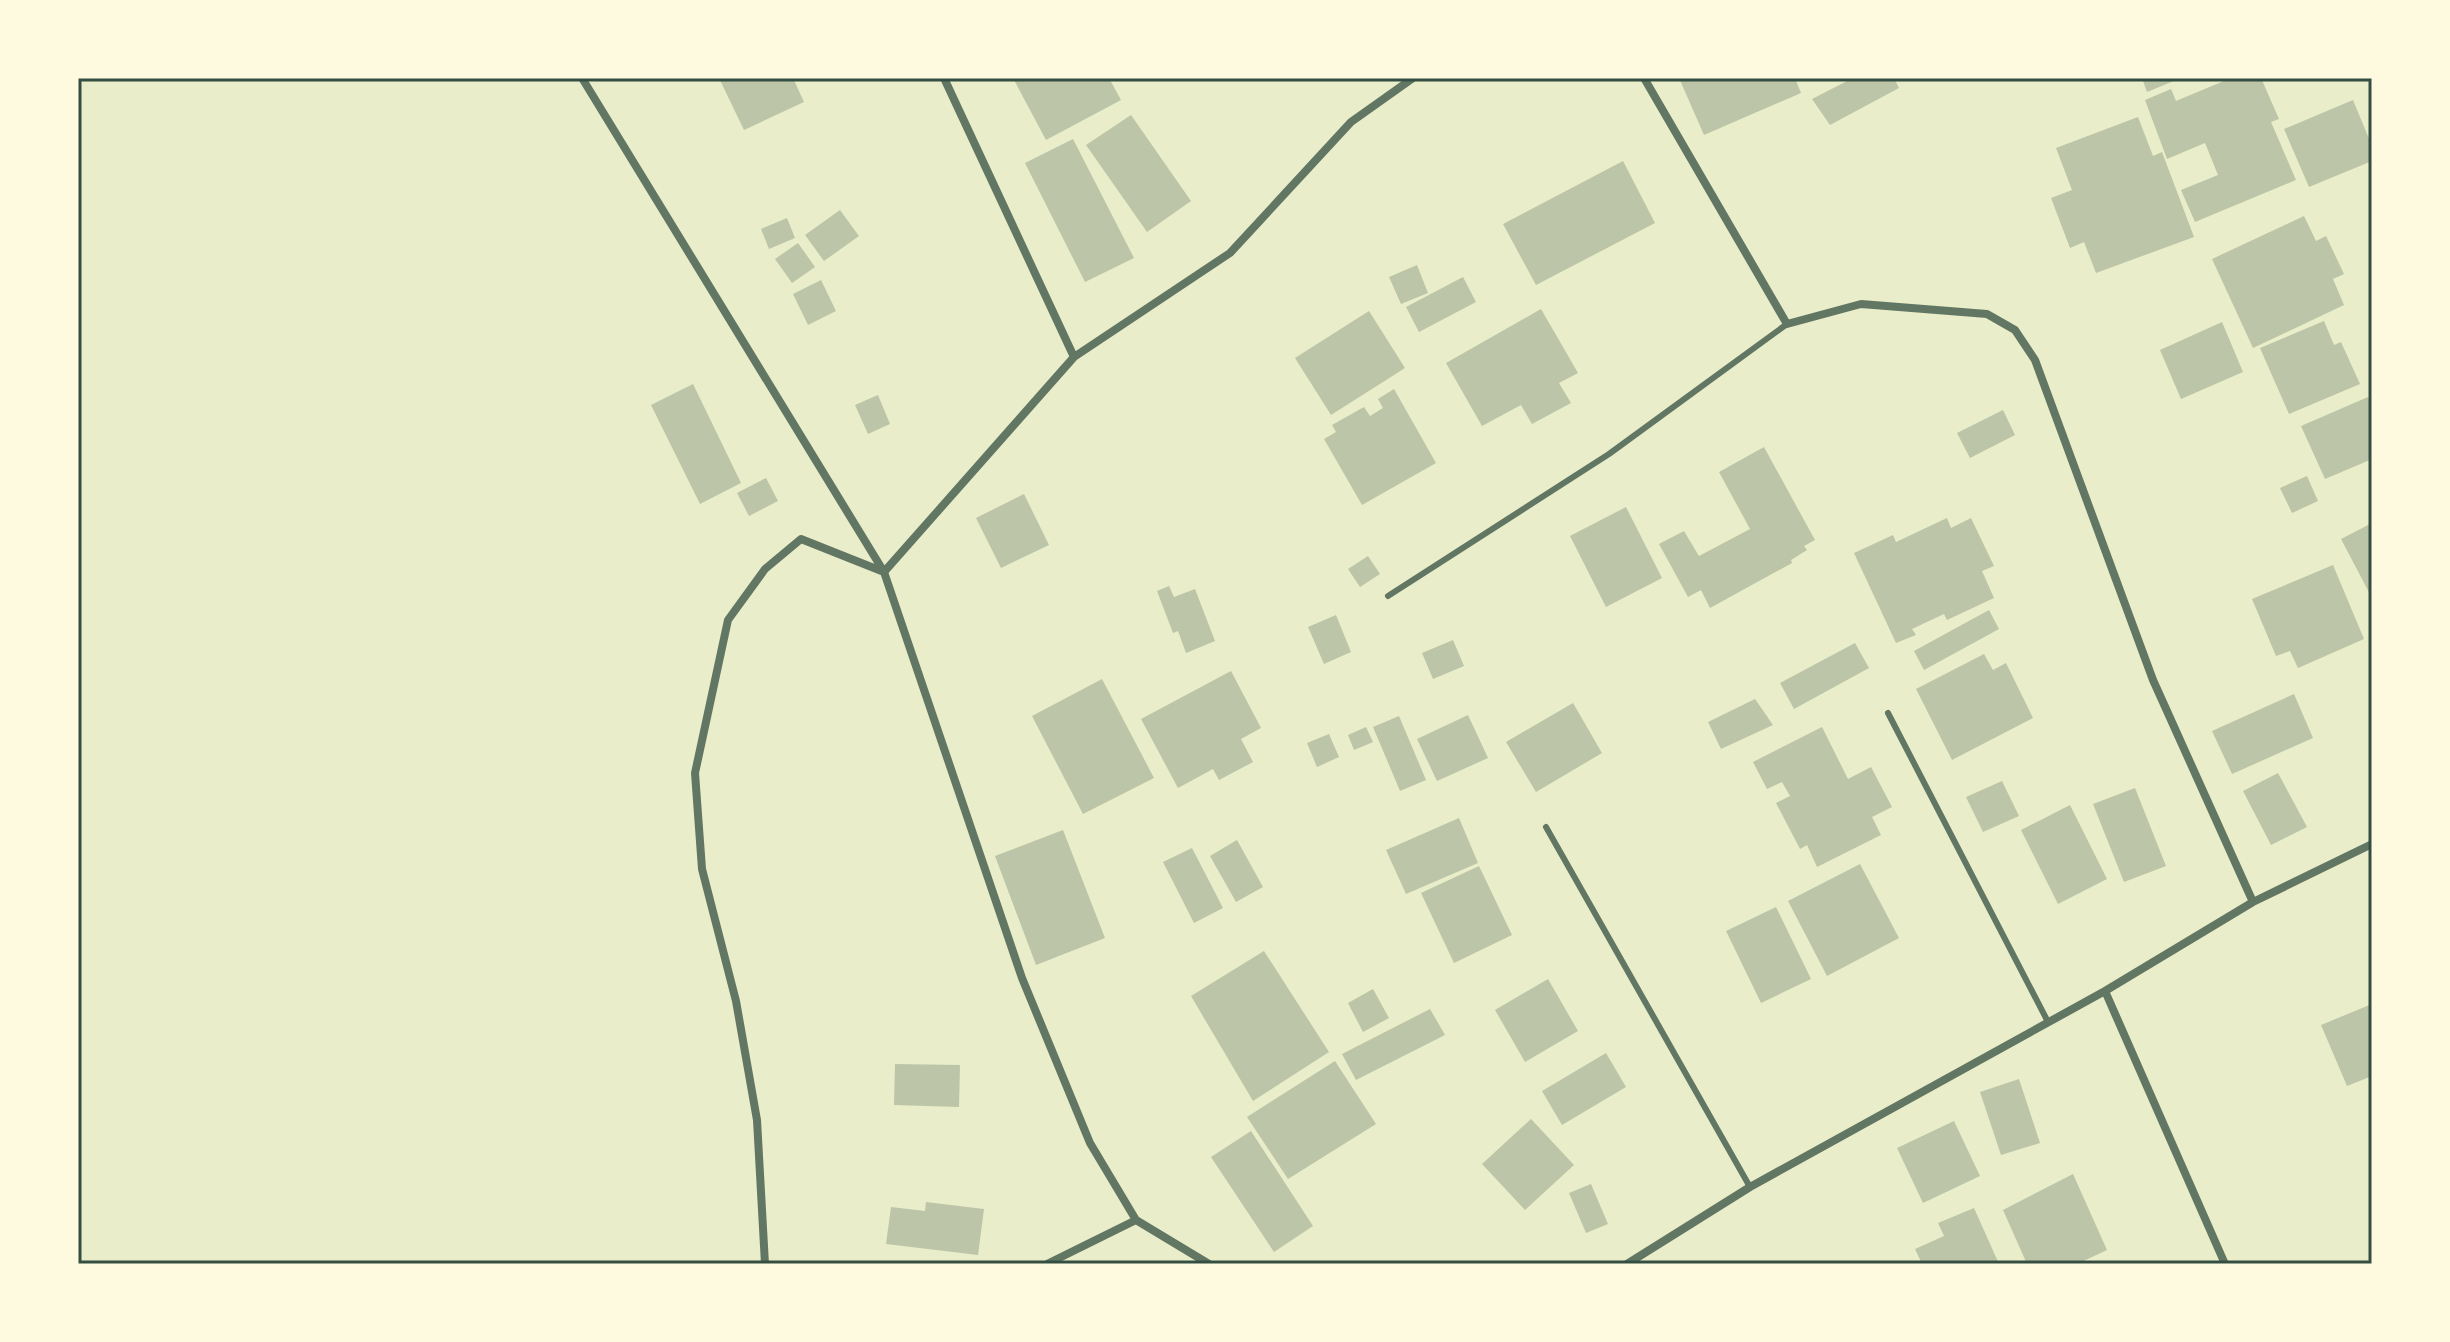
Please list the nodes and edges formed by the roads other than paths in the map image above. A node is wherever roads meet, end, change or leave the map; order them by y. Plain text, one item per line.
1 (582, 78) edge
2 (944, 78) edge
3 (1413, 78) edge
4 (1644, 78) edge
5 (1787, 324) junction
6 (1074, 357) junction
7 (884, 572) junction
8 (1388, 596) dead end
9 (1888, 713) dead end
10 (1546, 827) dead end
11 (2372, 844) edge
12 (2253, 902) junction
13 (2105, 991) junction
14 (2047, 1020) junction
15 (1750, 1187) junction
16 (1136, 1220) junction
17 (765, 1264) edge
18 (1047, 1264) edge
19 (1209, 1264) edge
20 (1627, 1264) edge
21 (2225, 1264) edge

1 - 7 street
2 - 6 street
3 - 6 street
4 - 5 street
5 - 8 lane
5 - 12 street
6 - 7 street
7 - 16 street
7 - 17 street
9 - 14 lane
10 - 15 lane
11 - 12 street
12 - 13 street
13 - 14 street
13 - 21 street
14 - 15 street
15 - 20 street
16 - 18 street
16 - 19 street

